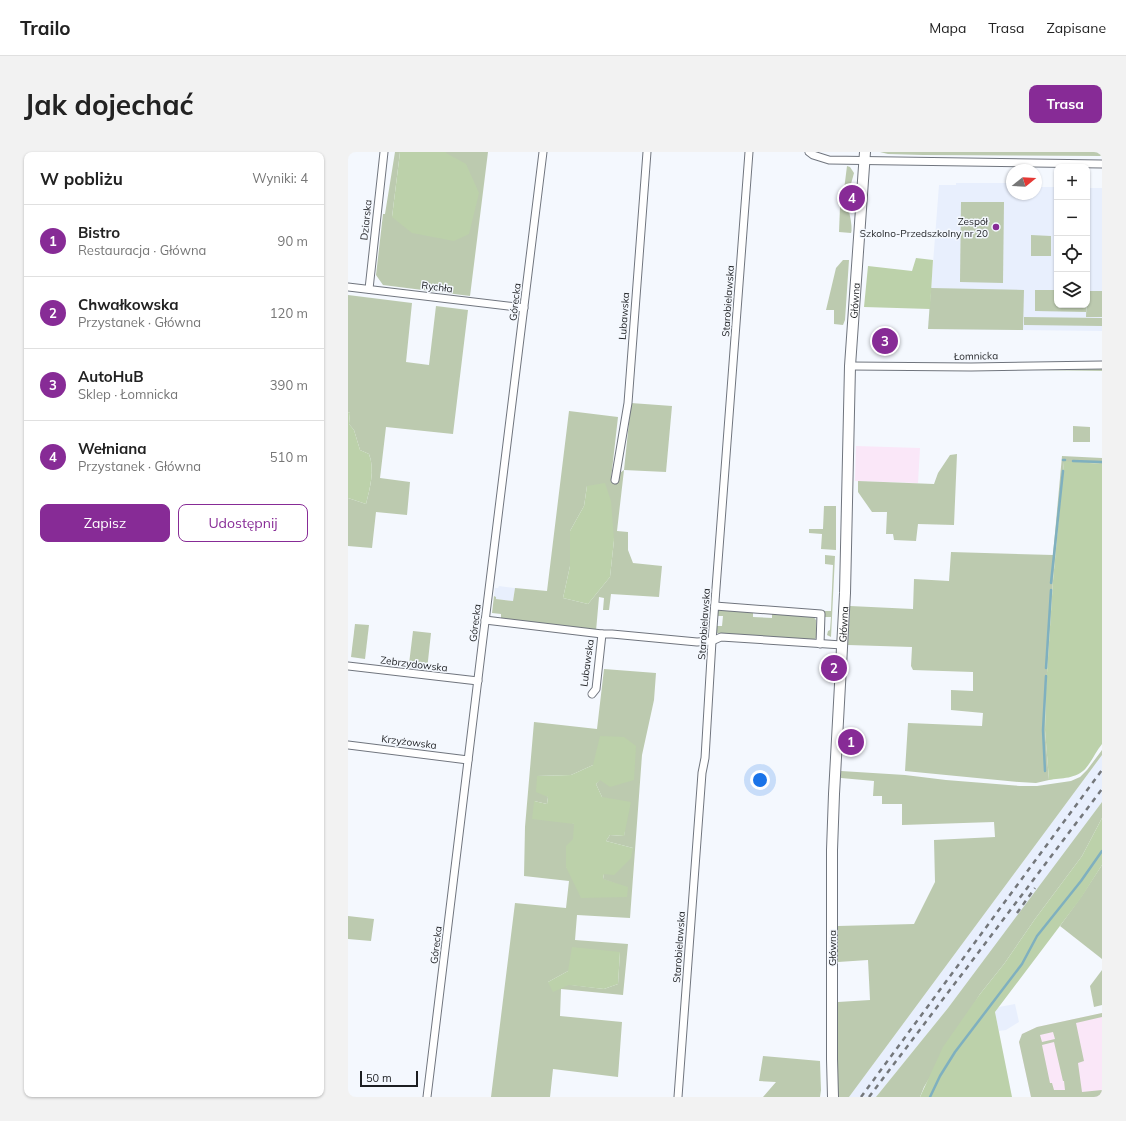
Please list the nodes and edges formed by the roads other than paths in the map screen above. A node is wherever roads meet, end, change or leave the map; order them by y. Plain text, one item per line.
1 (384, 152) edge
2 (543, 152) edge
3 (647, 152) edge
4 (749, 152) edge
5 (809, 152) edge
6 (865, 156) edge
7 (1102, 164) edge
8 (348, 287) edge
9 (369, 289) junction
10 (524, 308) junction
11 (1102, 365) edge
12 (850, 366) junction
13 (614, 480) dead end
14 (715, 606) junction
15 (485, 620) junction
16 (602, 634) junction
17 (712, 641) junction
18 (820, 644) junction
19 (842, 645) junction
20 (348, 666) edge
21 (478, 681) junction
22 (592, 694) dead end
23 (348, 745) edge
24 (468, 760) junction
25 (427, 1097) edge
26 (678, 1097) edge
27 (833, 1097) edge

1 - 9 street, Dziarska
2 - 10 street, Górecka
3 - 13 street, Lubawska
4 - 14 street, Starobielawska
5 - 6 street
6 - 7 street
6 - 12 street, Główna
8 - 9 street, Rychła
9 - 10 street, Rychła
10 - 15 street, Górecka
11 - 12 street, Łomnicka
12 - 19 street, Główna
14 - 17 street, Starobielawska
14 - 18 street
15 - 16 street
15 - 21 street, Górecka
16 - 17 street
16 - 22 street, Lubawska
17 - 18 street
17 - 26 street, Starobielawska
18 - 19 street
19 - 27 street, Główna
20 - 21 street, Zebrzydowska
21 - 24 street, Górecka
23 - 24 street, Krzyżowska
24 - 25 street, Górecka

